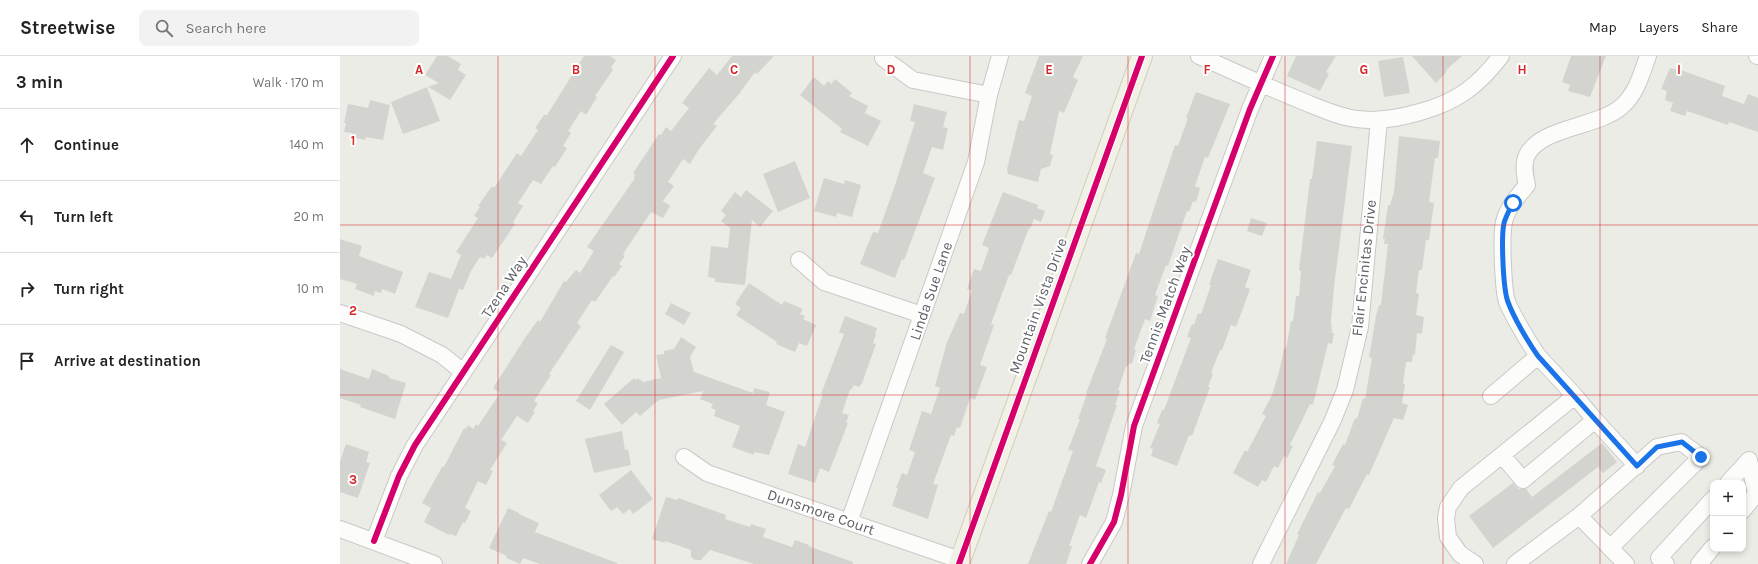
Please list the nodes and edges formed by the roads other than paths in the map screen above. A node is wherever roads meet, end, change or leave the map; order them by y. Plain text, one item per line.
1 (672, 56) edge
2 (1000, 56) edge
3 (1142, 56) edge
4 (1199, 56) edge
5 (1273, 56) edge
6 (1501, 56) edge
7 (1648, 56) edge
8 (883, 58) dead end
9 (1260, 85) junction
10 (989, 95) junction
11 (1379, 120) junction
12 (799, 260) dead end
13 (340, 313) edge
14 (922, 316) junction
15 (1538, 356) junction
16 (463, 372) junction
17 (1491, 396) dead end
18 (1575, 396) junction
19 (1595, 420) junction
20 (1502, 455) junction
21 (684, 457) dead end
22 (1637, 466) junction
23 (1731, 480) edge
24 (1710, 502) edge
25 (1746, 506) edge
26 (1579, 516) junction
27 (849, 522) junction
28 (340, 529) edge
29 (374, 541) junction
30 (1610, 548) junction
31 (1710, 551) edge
32 (960, 562) edge
33 (434, 564) edge
34 (1090, 564) edge
35 (1261, 564) edge
36 (1475, 564) edge
37 (1515, 564) edge
38 (1626, 564) edge
39 (1666, 564) edge
40 (1699, 564) edge

1 - 16 street, Tzena Way
2 - 10 street, Linda Sue Lane
3 - 32 main road, Mountain Vista Drive
4 - 9 street
5 - 9 street, Tennis Match Way
6 - 11 street
7 - 15 street
8 - 10 street
9 - 11 street
9 - 34 street, Tennis Match Way
10 - 14 street, Linda Sue Lane
11 - 35 street, Flair Encinitas Drive
12 - 14 street
13 - 16 street
14 - 27 street, Linda Sue Lane
15 - 17 street
15 - 18 street
16 - 29 street, Tzena Way
18 - 19 street
18 - 20 street
19 - 20 street
19 - 22 street
20 - 36 street
21 - 27 street, Dunsmore Court
22 - 26 street
22 - 30 street
23 - 25 street
24 - 39 street
26 - 30 street
26 - 37 street
27 - 32 street, Dunsmore Court
28 - 29 street
29 - 33 street
30 - 38 street
31 - 40 street

